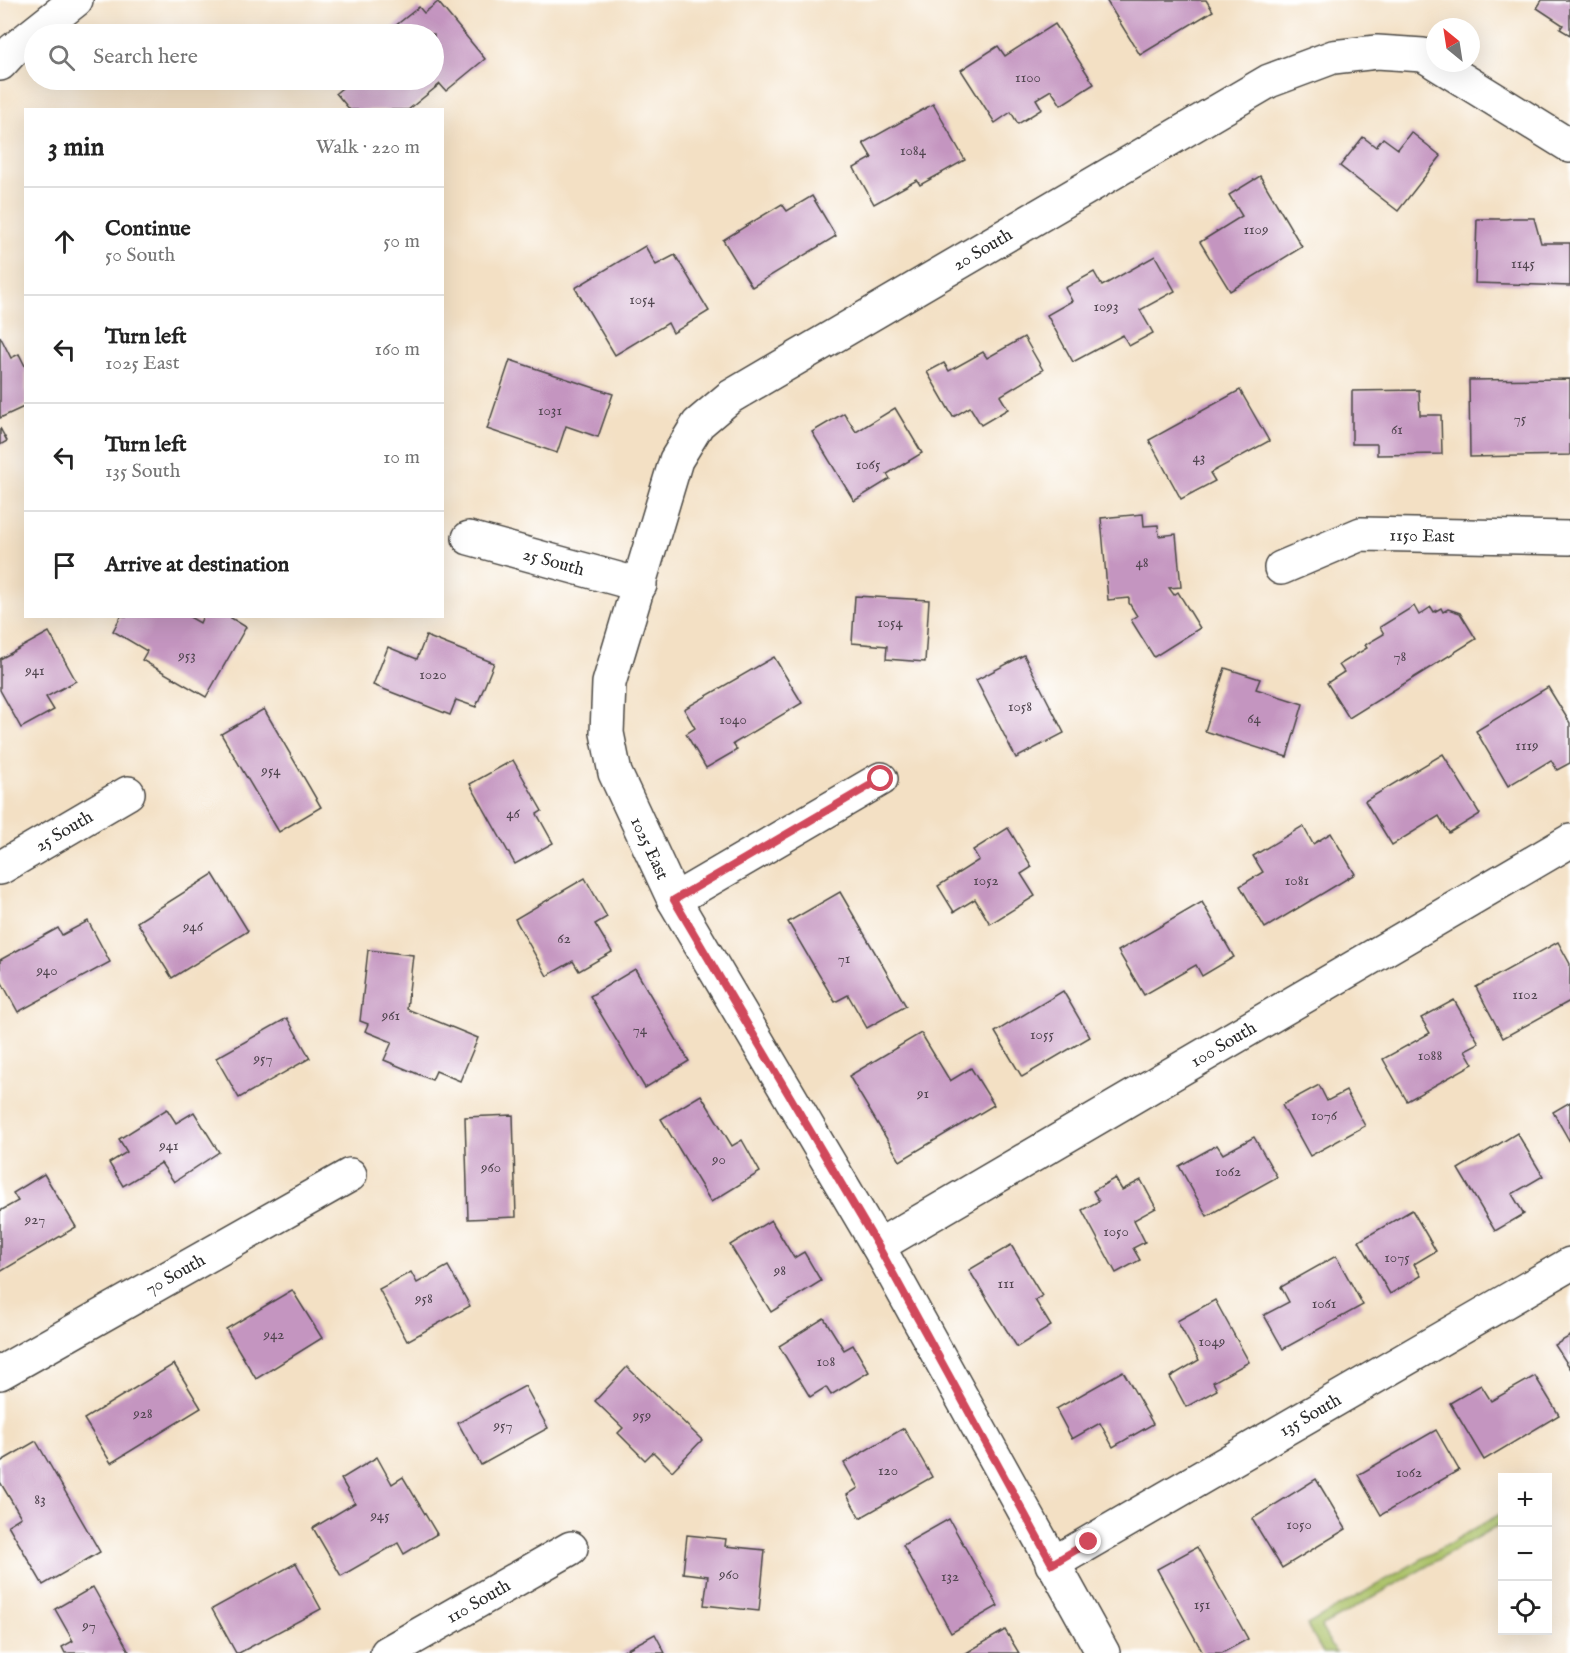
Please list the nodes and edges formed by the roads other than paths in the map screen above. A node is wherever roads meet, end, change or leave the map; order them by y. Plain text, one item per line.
1 (76, 0) edge
2 (46, 24) edge
3 (24, 41) edge
4 (1426, 57) edge
5 (0, 64) edge
6 (1451, 72) edge
7 (1570, 146) edge
8 (469, 538) dead end
9 (1570, 538) edge
10 (1281, 568) dead end
11 (640, 585) junction
12 (881, 779) dead end
13 (128, 793) dead end
14 (1570, 841) edge
15 (0, 868) edge
16 (674, 900) junction
17 (350, 1174) dead end
18 (878, 1246) junction
19 (1570, 1264) edge
20 (0, 1372) edge
21 (571, 1548) dead end
22 (1052, 1564) junction
23 (387, 1653) edge
24 (1103, 1653) edge

1 - 2 street
3 - 5 street
4 - 11 street, 20 South
6 - 7 street, 20 South
8 - 11 street, 25 South
9 - 10 street, 1150 East
11 - 16 street, 1025 East
12 - 16 street
13 - 15 street, 25 South
14 - 18 street, 100 South
16 - 18 street, 1025 East
17 - 20 street, 70 South
18 - 22 street, 1025 East
19 - 22 street, 135 South
21 - 23 street, 110 South
22 - 24 street, 1025 East

